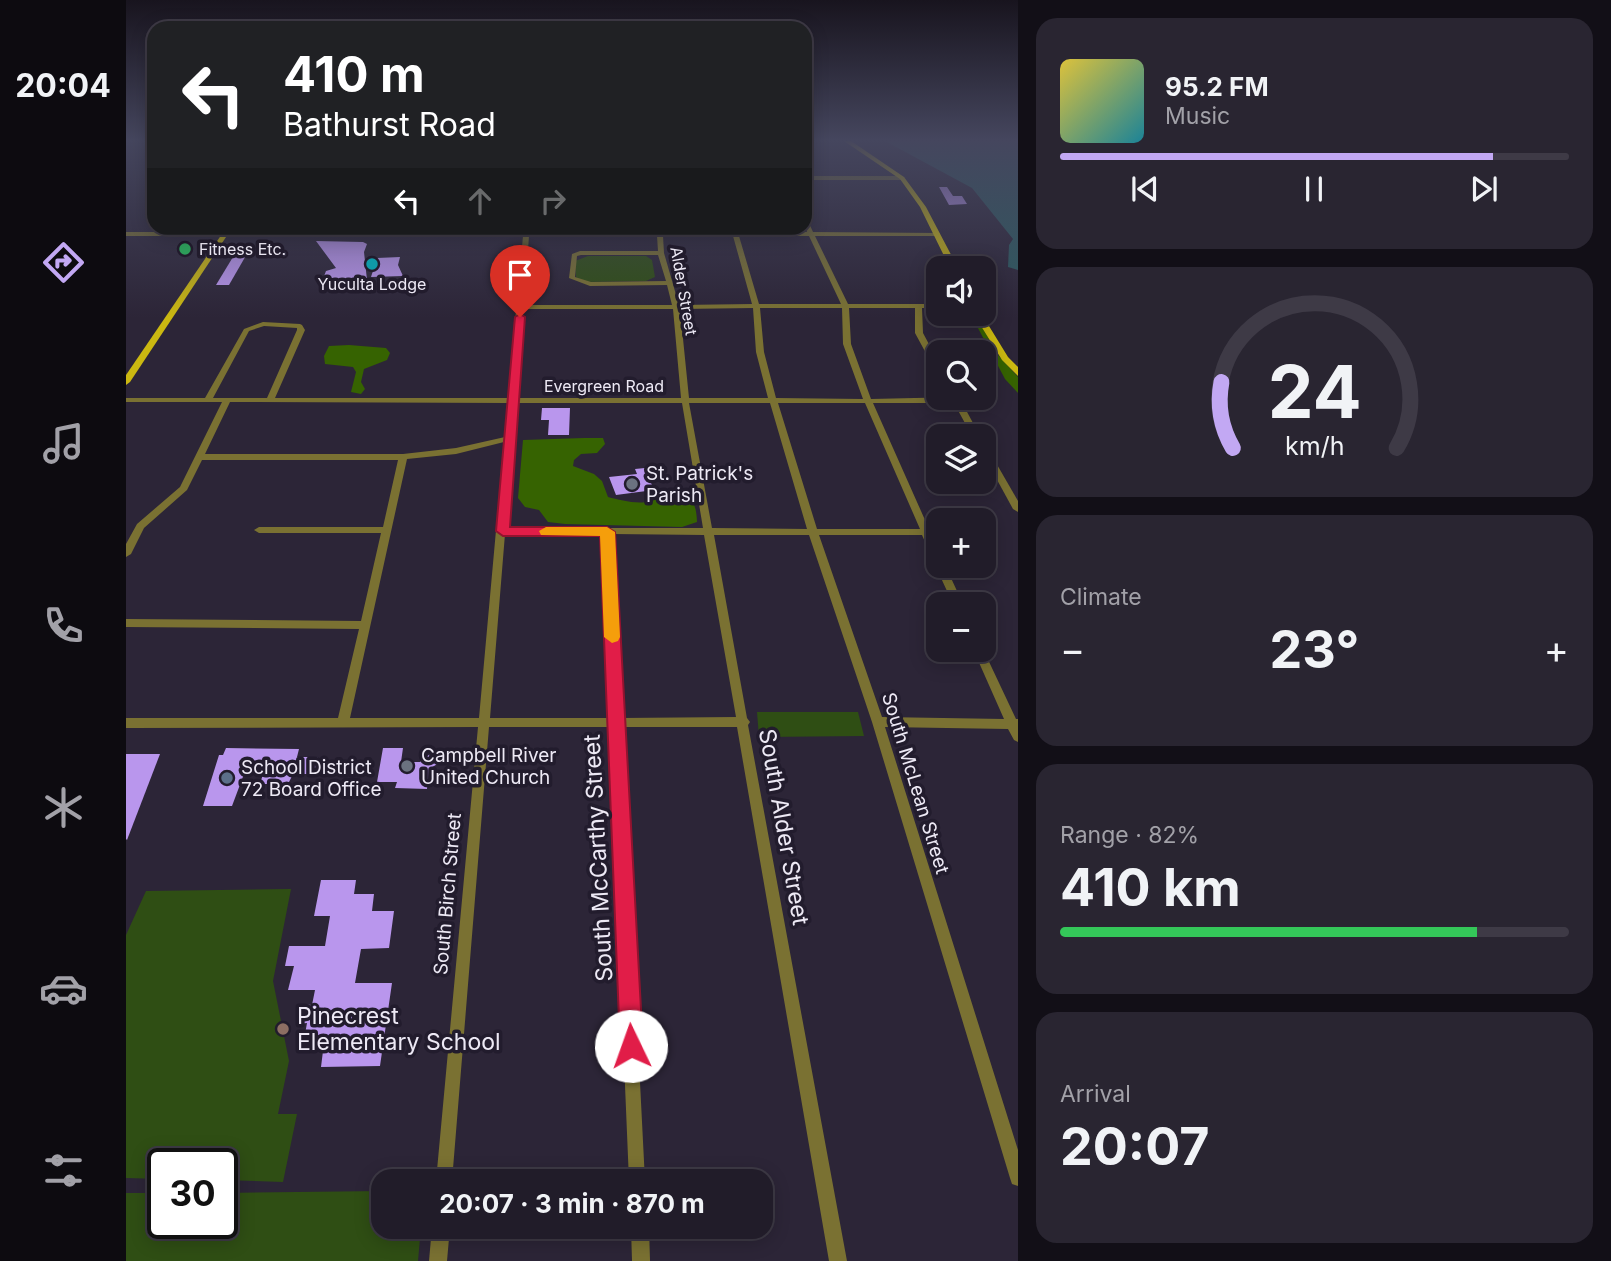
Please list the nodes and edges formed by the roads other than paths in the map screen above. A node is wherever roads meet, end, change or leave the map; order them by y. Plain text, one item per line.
1 (918, 200) edge
2 (147, 233) edge
3 (126, 234) edge
4 (812, 234) edge
5 (937, 234) junction
6 (224, 235) edge
7 (527, 235) edge
8 (661, 235) edge
9 (736, 235) edge
10 (811, 235) edge
11 (661, 253) junction
12 (948, 256) edge
13 (667, 284) junction
14 (918, 305) junction
15 (926, 305) edge
16 (676, 306) junction
17 (756, 306) junction
18 (845, 306) junction
19 (521, 307) junction
20 (985, 326) edge
21 (926, 346) edge
22 (1018, 373) edge
23 (126, 382) edge
24 (126, 400) edge
25 (208, 400) junction
26 (227, 400) junction
27 (685, 400) junction
28 (926, 400) edge
29 (270, 401) junction
30 (513, 401) junction
31 (773, 401) junction
32 (868, 401) junction
33 (510, 438) junction
34 (199, 457) junction
35 (403, 457) junction
36 (996, 470) edge
37 (1018, 509) edge
38 (259, 530) dead end
39 (387, 530) junction
40 (503, 531) junction
41 (607, 532) junction
42 (709, 532) junction
43 (813, 532) junction
44 (925, 532) joint
45 (126, 554) edge
46 (126, 623) edge
47 (366, 625) junction
48 (984, 662) edge
49 (483, 722) junction
50 (616, 722) junction
51 (744, 722) junction
52 (878, 722) junction
53 (126, 723) edge
54 (343, 723) junction
55 (1015, 724) edge
56 (1018, 737) edge
57 (445, 1169) edge
58 (636, 1169) edge
59 (1018, 1178) edge
60 (440, 1239) edge
61 (640, 1239) edge
62 (438, 1261) edge
63 (641, 1261) edge
64 (838, 1261) edge

1 - 5 main road
2 - 3 street
4 - 5 street
5 - 12 main road
6 - 23 main road
7 - 19 street, South Birch Street
8 - 11 street, Alder Street
9 - 17 street, South McLean Street
10 - 18 street
11 - 13 street, Alder Street
11 - 13 street
13 - 16 street, Alder Street
14 - 15 street
14 - 18 street
14 - 21 street
16 - 17 street
16 - 19 street
16 - 27 street, Alder Street
17 - 18 street
17 - 31 street, South McLean Street
18 - 32 street
19 - 30 street, South Birch Street
20 - 22 main road
24 - 25 street, Evergreen Road
25 - 26 street, Evergreen Road
25 - 29 street
26 - 29 street, Evergreen Road
26 - 34 street
27 - 30 street, Evergreen Road
27 - 31 street, Evergreen Road
27 - 42 street, South Alder Street
28 - 32 street, Evergreen Road
29 - 30 street, Evergreen Road
30 - 33 street, South Birch Street
31 - 32 street, Evergreen Road
31 - 43 street, South McLean Street
32 - 44 street
33 - 35 street
33 - 40 street, South Birch Street
34 - 35 street
34 - 45 street
35 - 39 street
36 - 37 street
38 - 39 street
39 - 47 street
40 - 41 street
40 - 49 street, South Birch Street
41 - 42 street
41 - 50 street, South McCarthy Street
42 - 43 street
42 - 51 street, South Alder Street
43 - 44 street
43 - 52 street, South McLean Street
46 - 47 street
47 - 54 street
48 - 55 street
49 - 50 street
49 - 54 street
49 - 57 street, South Birch Street
50 - 51 street
50 - 58 street, South McCarthy Street
51 - 64 street, South Alder Street
52 - 55 street
52 - 59 street, South McLean Street
53 - 54 street
55 - 56 street
60 - 62 street
61 - 63 street

